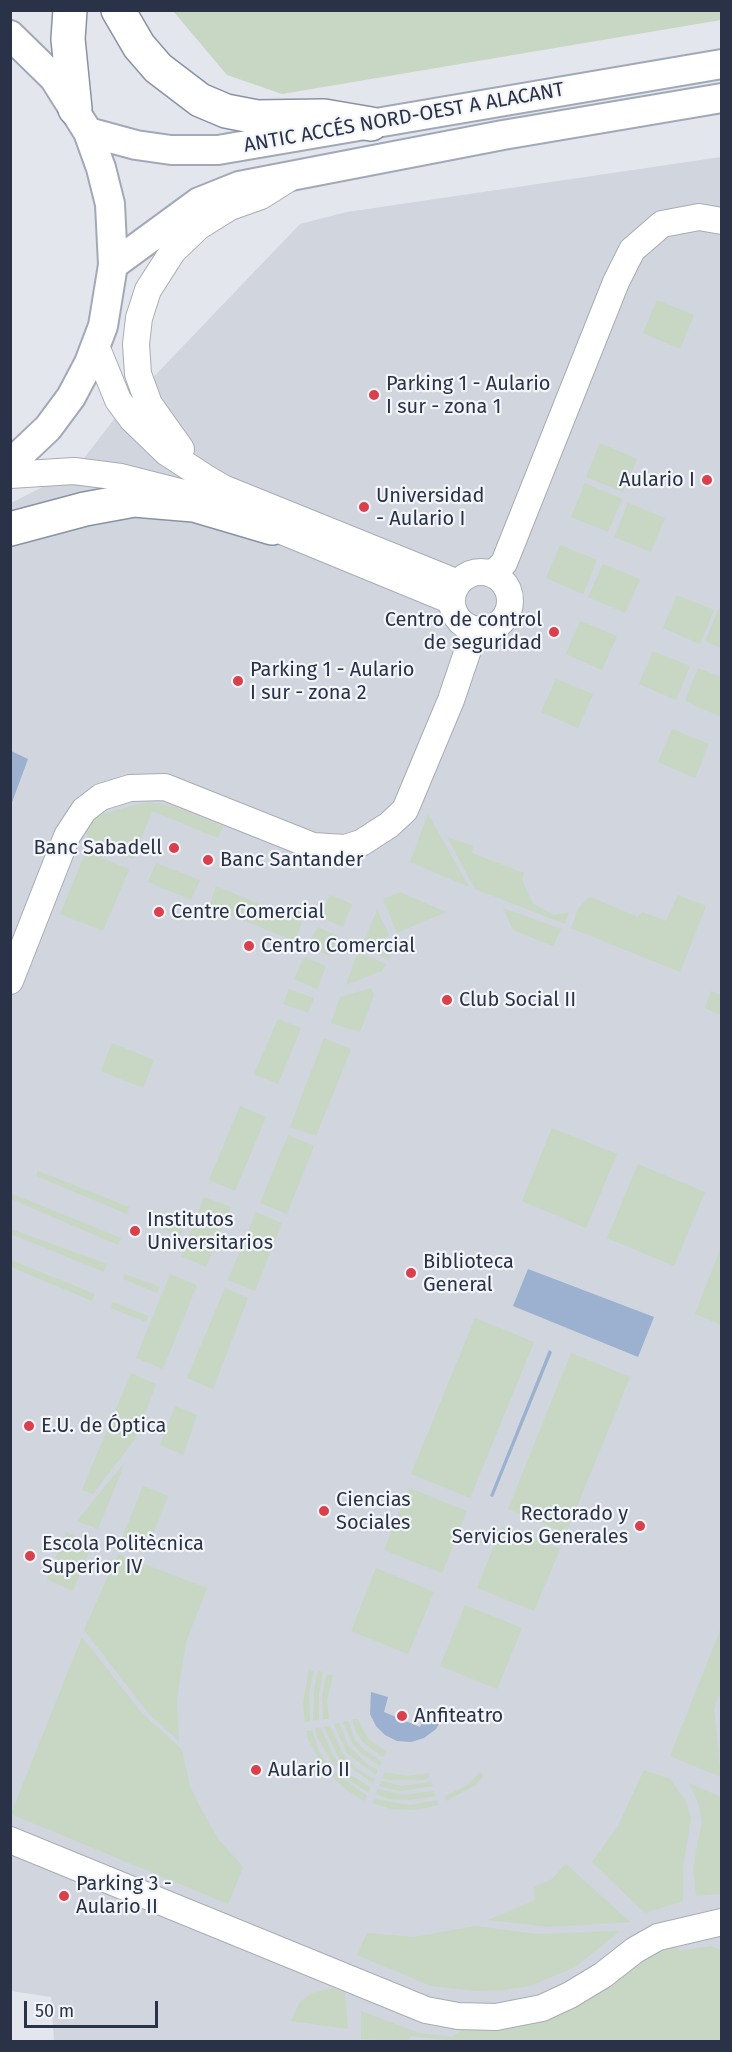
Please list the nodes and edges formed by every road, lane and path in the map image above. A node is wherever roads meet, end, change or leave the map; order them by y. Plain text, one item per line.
1 (70, 10) edge
2 (118, 10) edge
3 (10, 36) edge
4 (722, 64) edge
5 (722, 98) edge
6 (81, 121) junction
7 (371, 124) junction
8 (300, 172) junction
9 (722, 221) edge
10 (113, 264) junction
11 (96, 346) junction
12 (10, 464) edge
13 (10, 475) edge
14 (223, 488) junction
15 (272, 528) junction
16 (10, 529) edge
17 (500, 574) junction
18 (455, 592) junction
19 (481, 629) junction
20 (10, 981) edge
21 (10, 1840) edge
22 (715, 1925) edge

1 - 6 highway
2 - 7 highway
3 - 6 main road
4 - 7 main road, ANTIC ACCÉS NORD-OEST A ALACANT
5 - 8 main road, ANTIC ACCÉS NORD-OEST A ALACANT
6 - 7 main road, ANTIC ACCÉS NORD-OEST A ALACANT
6 - 10 main road
8 - 10 main road, ANTIC ACCÉS NORD-OEST A ALACANT
8 - 14 street
9 - 17 street
10 - 11 main road
11 - 12 main road
11 - 14 street
13 - 15 street
14 - 18 street
15 - 16 highway
15 - 18 street
17 - 18 street
17 - 19 street
18 - 19 street
19 - 20 street
21 - 22 street

